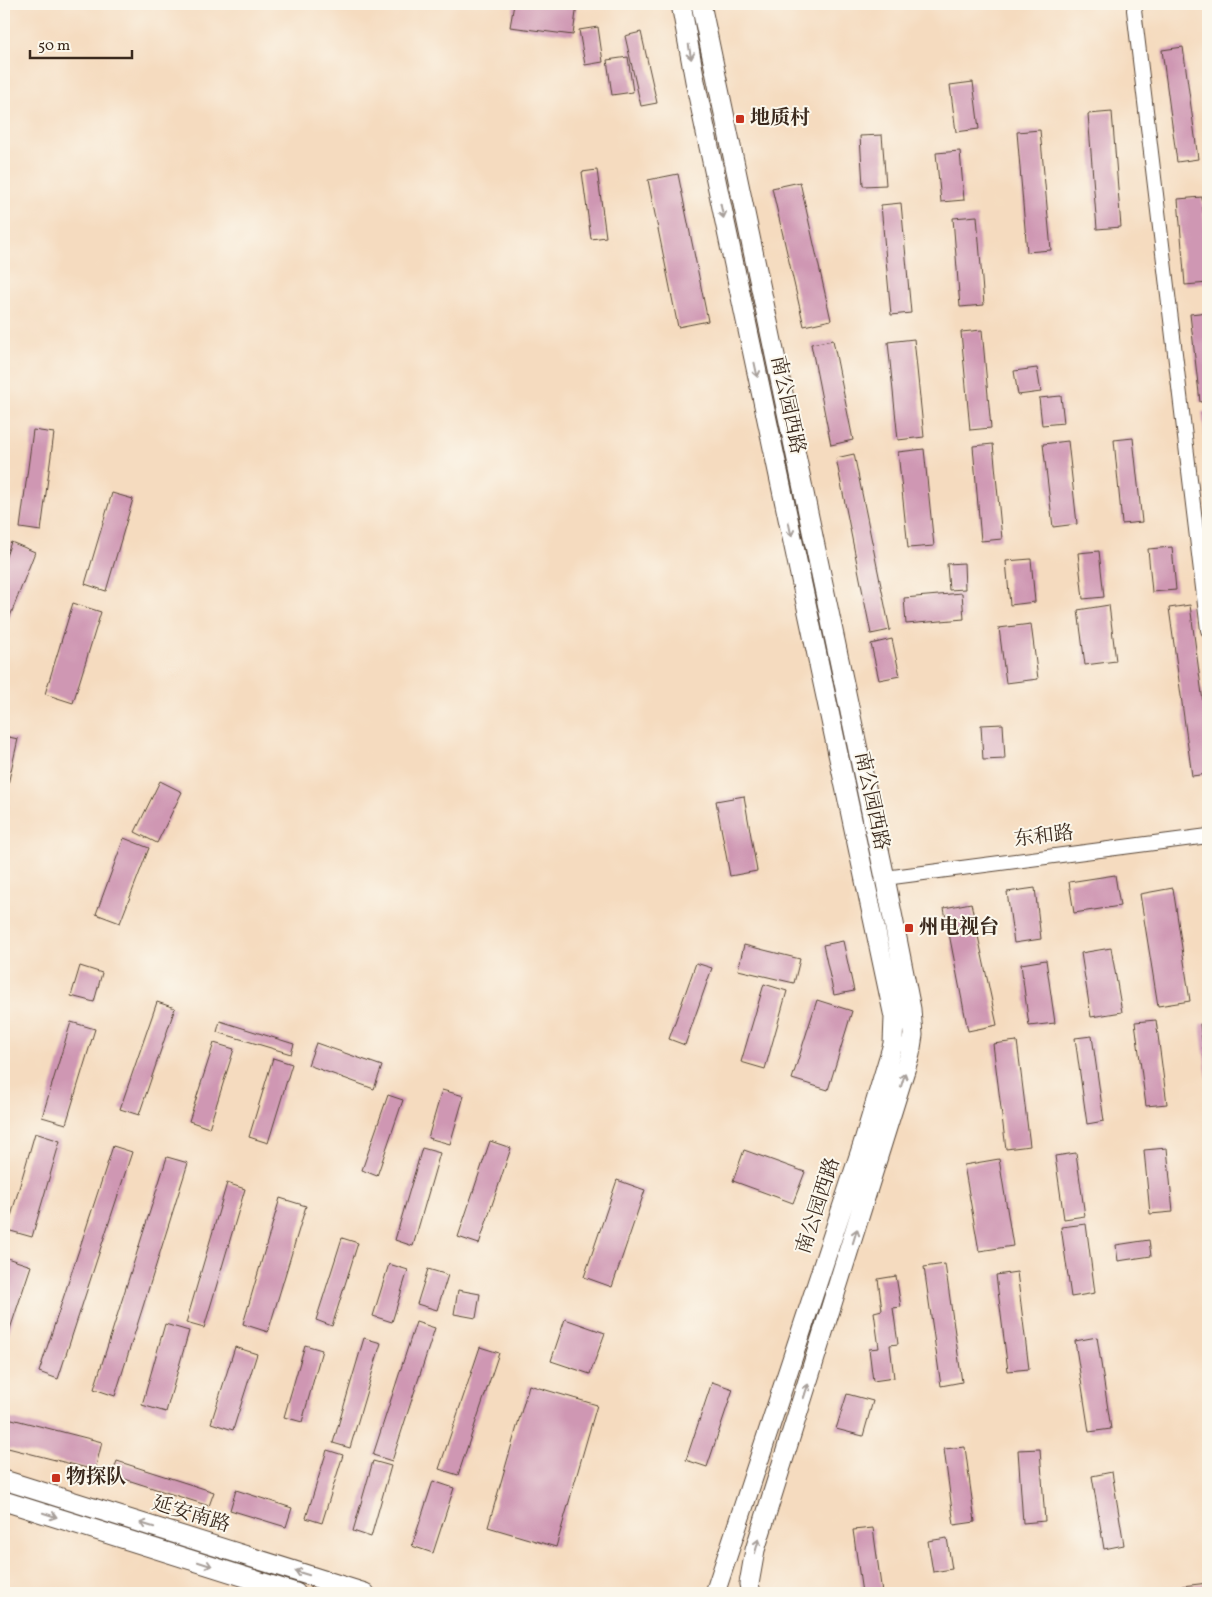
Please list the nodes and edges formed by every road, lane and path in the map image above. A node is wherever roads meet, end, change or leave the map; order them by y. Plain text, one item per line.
1 (681, 4) edge
2 (701, 4) edge
3 (1136, 4) edge
4 (1208, 630) edge
5 (1208, 836) edge
6 (885, 878) junction
7 (4, 1480) edge
8 (4, 1501) edge
9 (296, 1593) edge
10 (365, 1593) edge
11 (716, 1593) edge
12 (751, 1593) edge

1 -> 11 main road, 南公园西路
2 - 6 main road, 南公园西路
3 - 4 street
5 - 6 street, 东和路
12 -> 6 main road, 南公园西路
10 -> 7 main road, 延安南路
8 -> 9 main road

